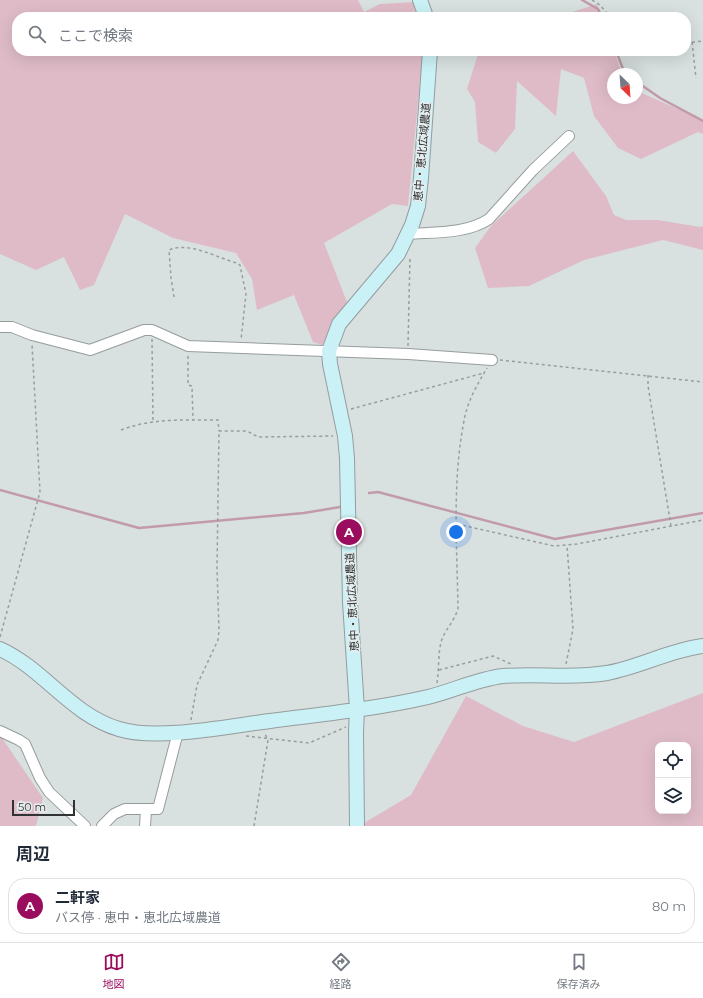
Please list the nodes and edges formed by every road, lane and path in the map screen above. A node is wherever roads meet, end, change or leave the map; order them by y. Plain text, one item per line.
1 (420, 0) edge
2 (592, 0) edge
3 (424, 12) edge
4 (606, 12) edge
5 (703, 41) edge
6 (692, 42) joint
7 (430, 56) edge
8 (696, 78) dead end
9 (569, 136) dead end
10 (407, 237) junction
11 (174, 297) dead end
12 (0, 327) edge
13 (152, 330) junction
14 (32, 334) junction
15 (188, 346) junction
16 (241, 347) junction
17 (329, 351) junction
18 (408, 354) junction
19 (492, 360) junction
20 (484, 373) junction
21 (648, 376) junction
22 (703, 382) edge
23 (340, 412) junction
24 (193, 420) junction
25 (153, 421) junction
26 (121, 430) dead end
27 (219, 431) junction
28 (345, 436) junction
29 (703, 520) edge
30 (457, 524) junction
31 (671, 526) junction
32 (567, 545) junction
33 (0, 637) edge
34 (703, 646) edge
35 (0, 649) edge
36 (439, 670) junction
37 (518, 676) junction
38 (564, 676) junction
39 (436, 694) junction
40 (358, 710) junction
41 (261, 722) junction
42 (356, 726) junction
43 (185, 731) junction
44 (0, 732) edge
45 (241, 736) dead end
46 (268, 740) junction
47 (146, 810) junction
48 (84, 826) edge
49 (102, 826) edge
50 (145, 826) edge
51 (254, 826) edge
52 (357, 826) edge

1 - 3 street
2 - 4 path
5 - 6 path
6 - 8 path
7 - 10 street, 恵中・恵北広域農道
9 - 10 street
10 - 17 street, 恵中・恵北広域農道
10 - 18 path
11 - 16 path
12 - 14 street
13 - 14 street
13 - 15 street
13 - 25 path
14 - 33 path
15 - 16 street
15 - 24 path
16 - 17 street
17 - 18 street
17 - 23 street, 恵中・恵北広域農道
18 - 19 street
19 - 20 path
19 - 21 path
20 - 23 path
20 - 30 path
21 - 22 path
21 - 31 path
23 - 28 street, 恵中・恵北広域農道
24 - 25 path
24 - 27 path
25 - 26 path
27 - 28 path
27 - 43 path
28 - 40 street, 恵中・恵北広域農道
29 - 31 path
30 - 32 path
30 - 36 path
31 - 32 path
32 - 38 path
34 - 38 street
35 - 43 street
36 - 37 path
36 - 39 path
37 - 38 street
37 - 39 street
39 - 40 street
40 - 41 street
40 - 42 street, 恵中・恵北広域農道
41 - 43 street
41 - 46 path
42 - 46 path
42 - 52 street, 恵中・恵北広域農道
43 - 47 street
44 - 48 street
45 - 46 path
46 - 51 path
47 - 49 street
47 - 50 street

